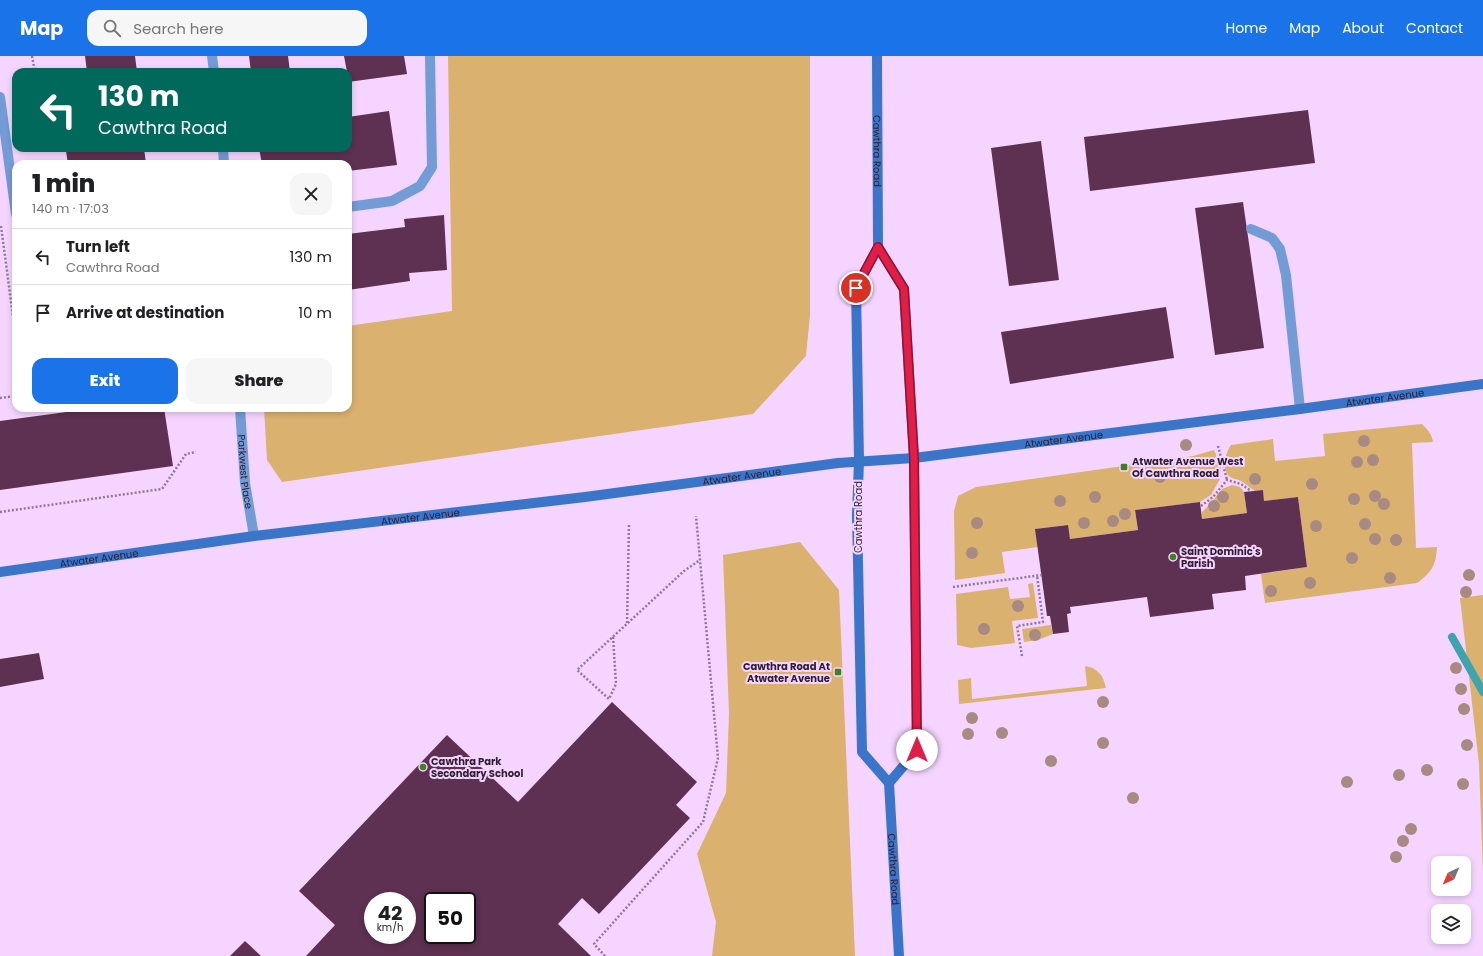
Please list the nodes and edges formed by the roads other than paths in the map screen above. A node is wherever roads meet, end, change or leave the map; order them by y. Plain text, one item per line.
1 (212, 56) edge
2 (430, 56) edge
3 (877, 56) edge
4 (214, 68) edge
5 (0, 97) edge
6 (12, 185) edge
7 (352, 206) edge
8 (1250, 229) dead end
9 (878, 247) junction
10 (1483, 384) edge
11 (1300, 409) junction
12 (240, 412) edge
13 (914, 458) junction
14 (859, 461) junction
15 (254, 536) junction
16 (0, 572) edge
17 (890, 783) junction
18 (899, 956) edge

1 - 4 street
2 - 7 street
3 - 9 street, Cawthra Road
5 - 6 street
8 - 11 street
9 - 13 street
9 - 14 street, Cawthra Road
10 - 11 street, Atwater Avenue
11 - 13 street, Atwater Avenue
12 - 15 street, Parkwest Place
13 - 14 street, Atwater Avenue
13 - 17 street
14 - 15 street, Atwater Avenue
14 - 17 street, Cawthra Road
15 - 16 street, Atwater Avenue
17 - 18 street, Cawthra Road

